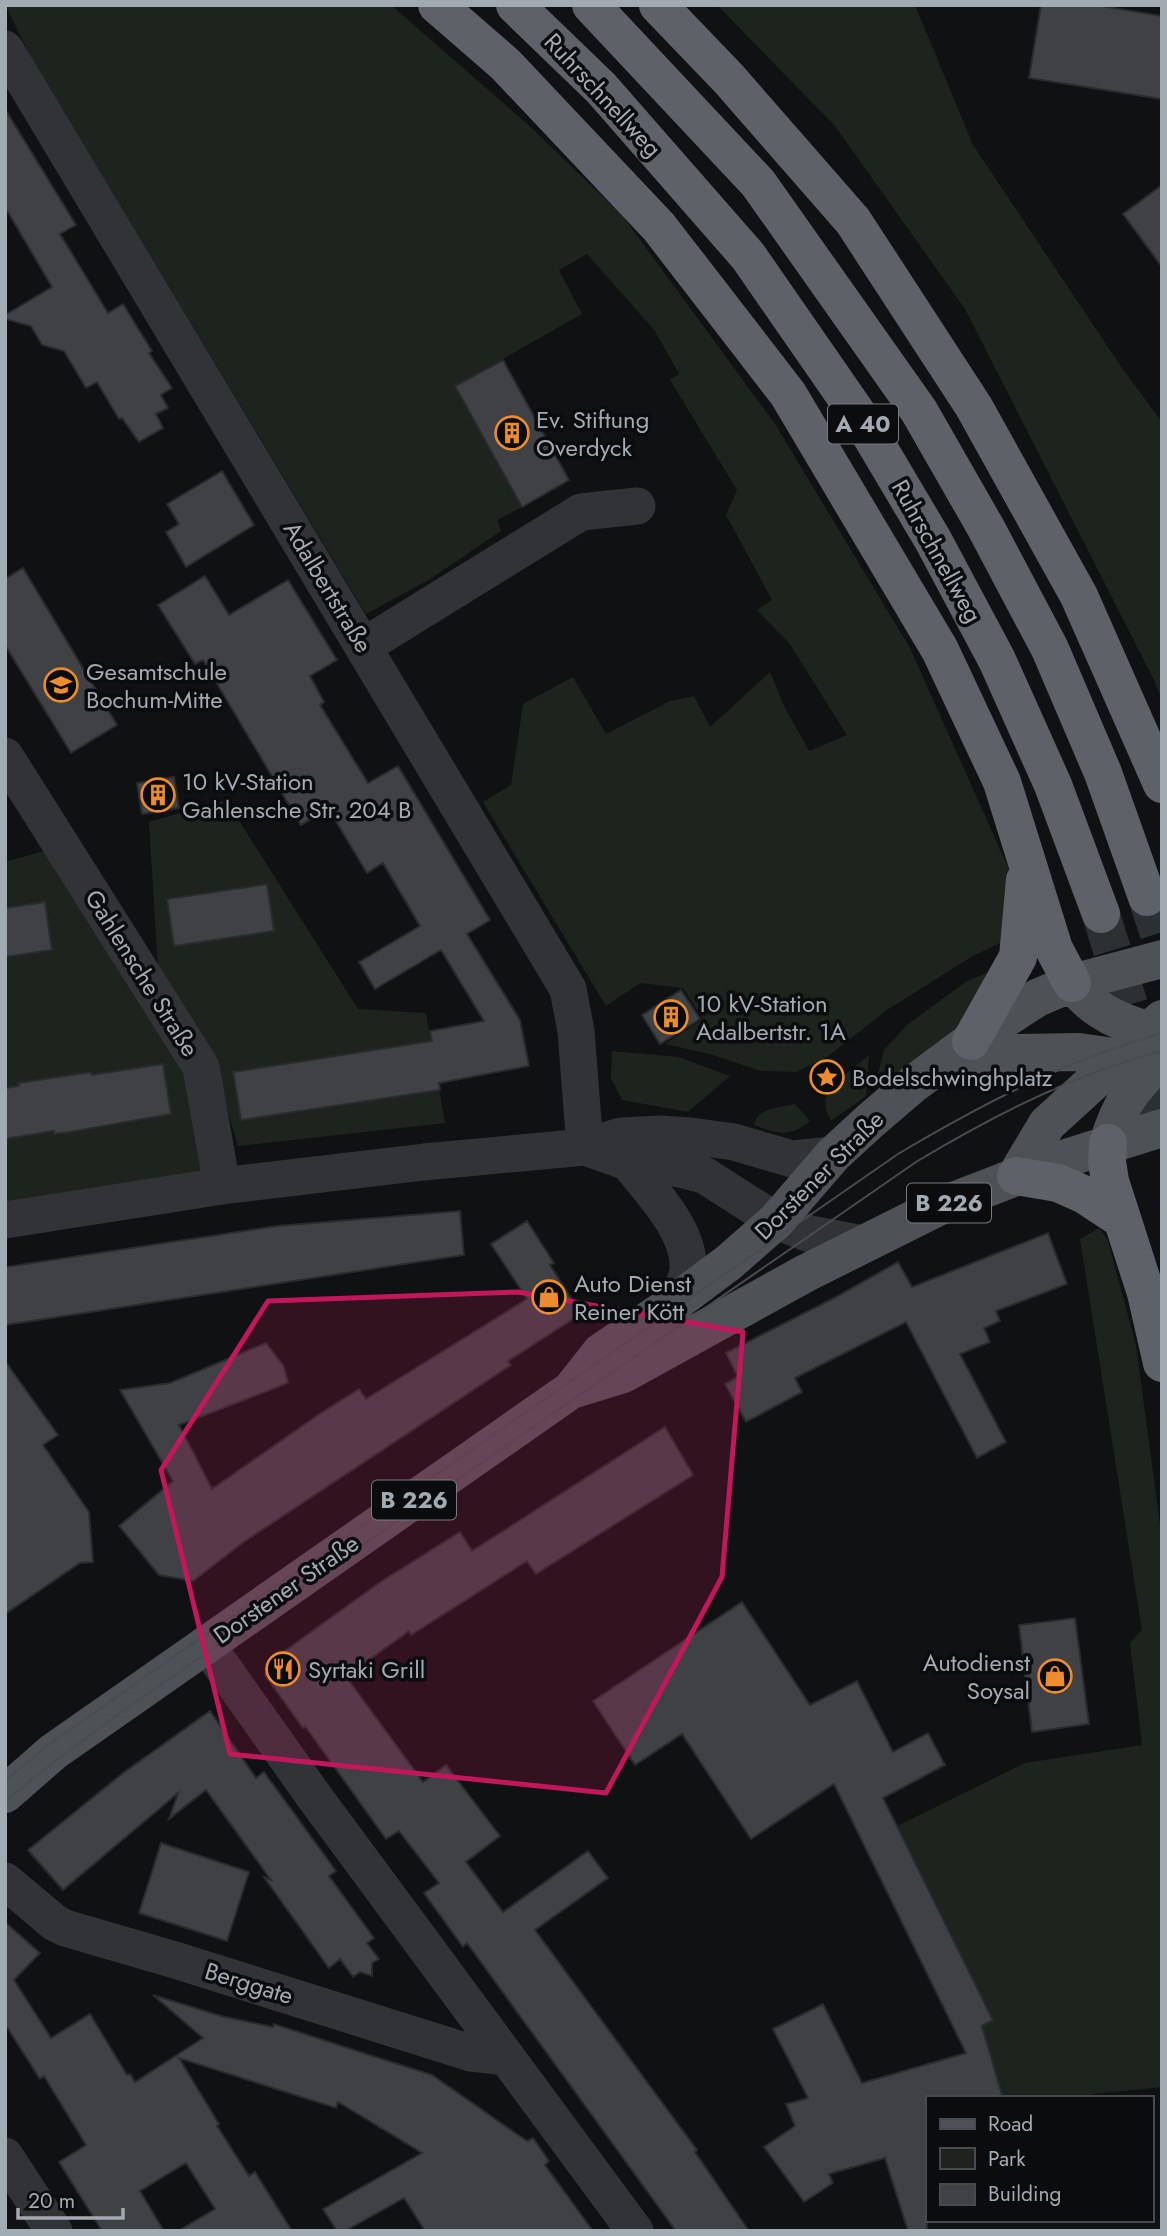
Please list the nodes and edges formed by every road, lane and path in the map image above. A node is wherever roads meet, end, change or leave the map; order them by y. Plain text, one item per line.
1 (437, 5) edge
2 (515, 5) edge
3 (591, 5) edge
4 (658, 5) edge
5 (5, 49) edge
6 (638, 506) dead end
7 (363, 646) junction
8 (5, 756) edge
9 (1162, 784) edge
10 (1027, 864) junction
11 (1147, 897) tunnel mouth
12 (1101, 914) tunnel mouth
13 (1162, 959) edge
14 (1072, 984) junction
15 (1159, 1045) edge
16 (957, 1052) junction
17 (1121, 1058) junction
18 (1162, 1128) edge
19 (1108, 1143) junction
20 (585, 1147) junction
21 (833, 1155) junction
22 (628, 1161) junction
23 (1016, 1176) junction
24 (222, 1186) junction
25 (1121, 1219) junction
26 (5, 1220) edge
27 (776, 1221) junction
28 (863, 1244) junction
29 (677, 1301) junction
30 (1162, 1363) edge
31 (571, 1390) junction
32 (206, 1644) junction
33 (5, 1794) edge
34 (5, 1881) edge
35 (506, 2057) junction
36 (5, 2156) edge
37 (54, 2231) edge
38 (635, 2231) edge

1 - 10 highway
2 - 12 highway, Ruhrschnellweg / A 40
3 - 11 highway, A 40
4 - 9 highway
5 - 7 street, Adalbertstraße
6 - 7 street
7 - 20 street, Adalbertstraße
8 - 24 street, Gahlensche Straße
10 - 14 highway
10 - 16 highway
13 - 14 main road, Dorstener Straße / B 226
14 - 15 main road
14 - 16 main road, Dorstener Straße / B 226
15 - 17 main road
15 - 19 main road
16 - 17 main road
16 - 21 main road, Dorstener Straße / B 226
17 - 23 main road
18 - 19 main road, Dorstener Straße / B 226
19 - 23 main road, Dorstener Straße / B 226
19 - 25 highway
20 - 21 street
20 - 22 street
20 - 24 street
21 - 27 main road, Dorstener Straße / B 226
22 - 27 street
22 - 29 street
23 - 25 highway
23 - 28 main road, Dorstener Straße / B 226
24 - 26 street
25 - 30 highway
27 - 28 street
27 - 29 main road, Dorstener Straße / B 226
28 - 31 main road, Dorstener Straße / B 226
29 - 31 main road, Dorstener Straße / B 226
31 - 32 main road, Dorstener Straße / B 226
32 - 33 main road, Dorstener Straße / B 226
32 - 35 street
34 - 35 street, Berggate
35 - 38 street
36 - 37 street

